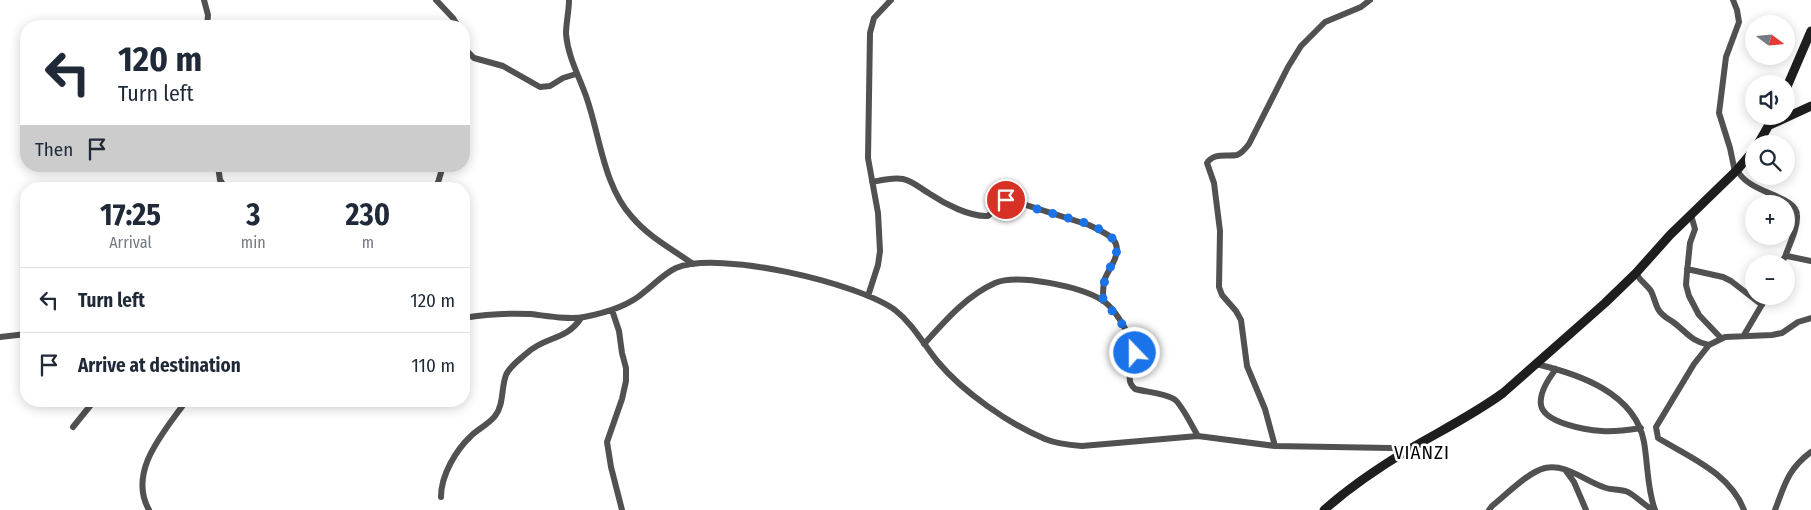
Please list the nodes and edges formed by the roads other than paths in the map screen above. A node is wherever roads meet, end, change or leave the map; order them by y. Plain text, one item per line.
1 (204, 0) edge
2 (436, 0) edge
3 (568, 0) edge
4 (891, 0) edge
5 (1370, 0) edge
6 (1733, 0) edge
7 (208, 20) edge
8 (454, 20) edge
9 (1811, 30) edge
10 (470, 54) edge
11 (576, 74) junction
12 (1792, 75) edge
13 (1811, 106) edge
14 (1795, 113) edge
15 (1770, 125) edge
16 (1764, 135) edge
17 (1745, 160) edge
18 (1736, 171) junction
19 (872, 182) junction
20 (1691, 215) junction
21 (1786, 255) edge
22 (1795, 257) edge
23 (1811, 261) edge
24 (694, 264) junction
25 (1687, 269) junction
26 (1636, 273) junction
27 (1745, 293) edge
28 (868, 296) junction
29 (1103, 301) junction
30 (1762, 305) edge
31 (612, 310) junction
32 (470, 317) edge
33 (581, 318) junction
34 (1811, 318) edge
35 (20, 335) edge
36 (1744, 335) junction
37 (0, 338) edge
38 (1721, 338) junction
39 (924, 344) junction
40 (1709, 345) junction
41 (1536, 364) junction
42 (1556, 370) junction
43 (89, 407) edge
44 (182, 407) edge
45 (73, 427) dead end
46 (1641, 428) junction
47 (1198, 436) junction
48 (1275, 446) junction
49 (1408, 450) junction
50 (1811, 452) edge
51 (1565, 470) junction
52 (441, 497) dead end
53 (149, 510) edge
54 (622, 510) edge
55 (1324, 510) edge
56 (1489, 510) edge
57 (1586, 510) edge
58 (1654, 510) edge
59 (1744, 510) edge
60 (1775, 510) edge

1 - 7 street
2 - 8 street
3 - 11 street
4 - 19 street
5 - 48 street
6 - 18 street
9 - 12 street
10 - 11 street
11 - 24 street
13 - 14 street
15 - 16 street
17 - 18 street
18 - 20 street
18 - 21 street
19 - 28 street
19 - 29 street
20 - 25 street
20 - 26 street
22 - 23 street
24 - 28 street
24 - 31 street
25 - 27 street
25 - 38 street
26 - 40 street
26 - 41 street
28 - 39 street
29 - 39 street
29 - 47 street
30 - 36 street
31 - 33 street
31 - 54 street
32 - 33 street
33 - 52 street
34 - 36 street
35 - 37 street
36 - 38 street
38 - 40 street
39 - 47 street
40 - 59 street
41 - 42 street
41 - 49 street
42 - 46 street
42 - 46 street
43 - 45 street
44 - 53 street
46 - 58 street
47 - 48 street
48 - 49 street
49 - 55 street
50 - 60 street
51 - 56 street
51 - 57 street
51 - 58 street

